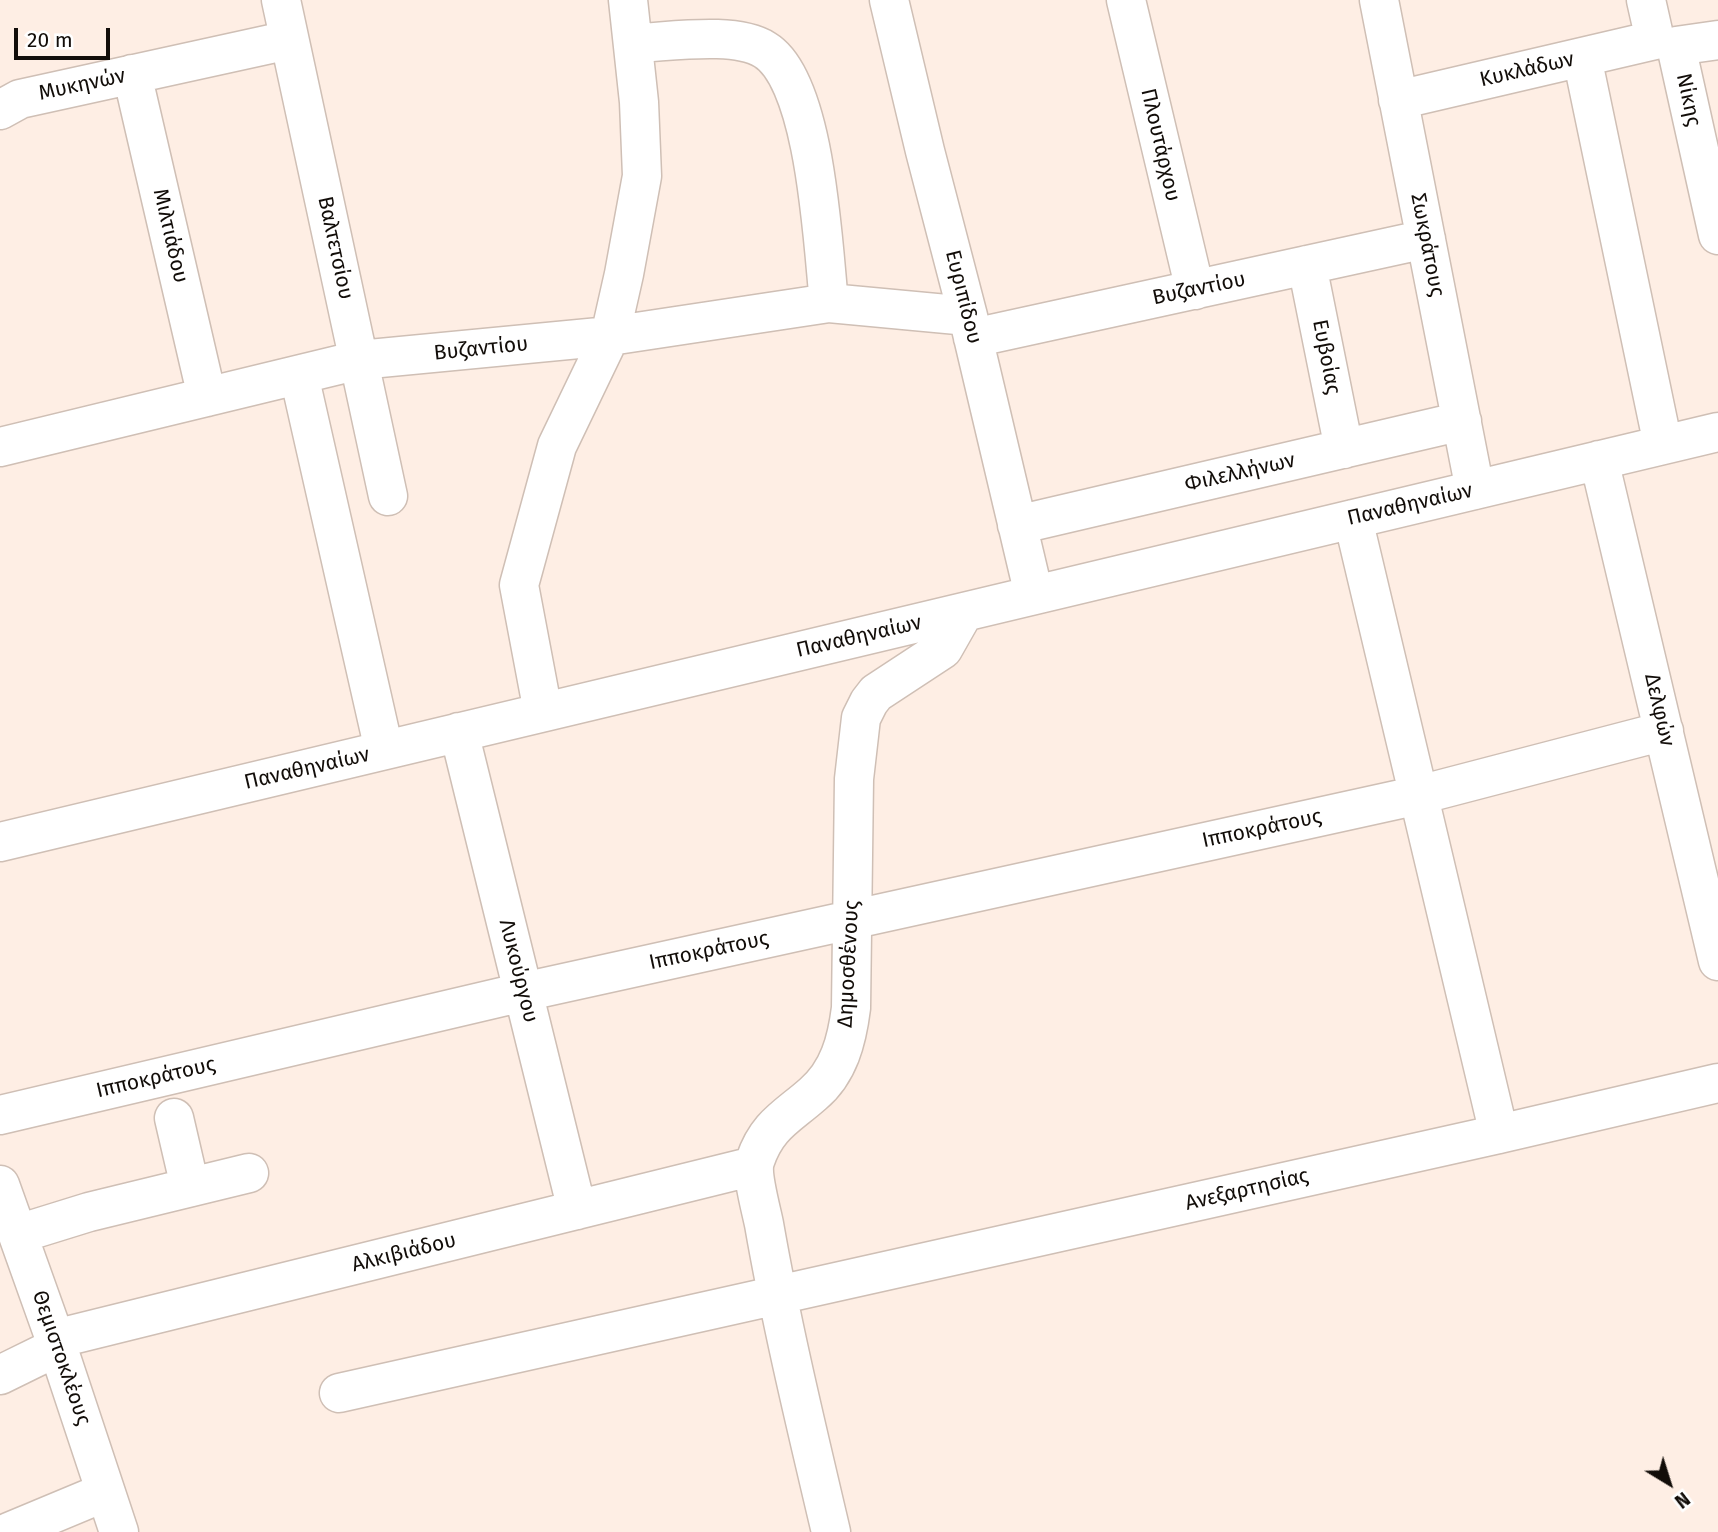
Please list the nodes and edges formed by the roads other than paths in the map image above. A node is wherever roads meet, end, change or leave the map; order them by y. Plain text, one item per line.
1 (281, 0) edge
2 (628, 0) edge
3 (889, 0) edge
4 (1126, 0) edge
5 (1379, 0) edge
6 (1646, 0) edge
7 (289, 40) junction
8 (1718, 40) edge
9 (634, 43) junction
10 (1666, 43) junction
11 (1582, 57) junction
12 (132, 74) junction
13 (1398, 100) junction
14 (0, 110) edge
15 (1718, 235) edge
16 (1426, 240) junction
17 (1307, 265) junction
18 (1195, 290) junction
19 (830, 303) junction
20 (971, 327) junction
21 (611, 336) junction
22 (359, 360) junction
23 (299, 375) junction
24 (207, 397) junction
25 (1462, 421) junction
26 (1718, 432) edge
27 (1663, 445) junction
28 (0, 447) edge
29 (1344, 449) junction
30 (1599, 460) junction
31 (1475, 490) junction
32 (388, 496) dead end
33 (1353, 519) junction
34 (1017, 525) junction
35 (1034, 595) junction
36 (964, 612) junction
37 (543, 712) junction
38 (1664, 731) junction
39 (459, 732) junction
40 (384, 750) junction
41 (1419, 795) junction
42 (0, 842) edge
43 (853, 919) junction
44 (1718, 961) edge
45 (523, 992) junction
46 (1718, 1083) edge
47 (0, 1115) edge
48 (174, 1118) dead end
49 (1499, 1134) junction
50 (754, 1166) junction
51 (249, 1172) dead end
52 (0, 1185) edge
53 (190, 1187) junction
54 (577, 1210) junction
55 (18, 1234) junction
56 (776, 1294) junction
57 (56, 1343) junction
58 (0, 1375) edge
59 (339, 1393) dead end
60 (105, 1492) junction
61 (9, 1532) edge
62 (119, 1532) edge
63 (831, 1532) edge

1 - 7 street, Βαλτετσίου
2 - 9 street
3 - 20 street, Ευριπίδου
4 - 18 street, Πλουτάρχου
5 - 13 street, Σωκράτους
6 - 10 street, Νίκης
7 - 12 street, Μυκηνών
7 - 22 street, Βαλτετσίου
8 - 10 street, Κυκλάδων
9 - 19 street
9 - 21 street
10 - 11 street, Κυκλάδων
10 - 15 street, Νίκης
11 - 13 street, Κυκλάδων
11 - 27 street
12 - 14 street, Μυκηνών
12 - 24 street, Μιλτιάδου
13 - 16 street, Σωκράτους
16 - 17 street, Βυζαντίου
16 - 25 street, Σωκράτους
17 - 18 street, Βυζαντίου
17 - 29 street, Ευβοίας
18 - 20 street, Βυζαντίου
19 - 20 street, Βυζαντίου
19 - 21 street, Βυζαντίου
20 - 34 street, Ευριπίδου
21 - 22 street, Βυζαντίου
21 - 37 street
22 - 23 street, Βυζαντίου
22 - 32 street, Βαλτετσίου
23 - 24 street, Βυζαντίου
23 - 40 street
24 - 28 street, Βυζαντίου
25 - 29 street, Φιλελλήνων
25 - 31 street, Σωκράτους
26 - 27 street, Παναθηναίων
27 - 30 street, Παναθηναίων
29 - 34 street, Φιλελλήνων
30 - 31 street, Παναθηναίων
30 - 38 street, Δελφών
31 - 33 street, Παναθηναίων
33 - 35 street, Παναθηναίων
33 - 41 street
34 - 35 street, Ευριπίδου
35 - 36 street, Παναθηναίων
36 - 37 street, Παναθηναίων
36 - 43 street, Δημοσθένους
37 - 39 street, Παναθηναίων
38 - 41 street, Ιπποκράτους
38 - 44 street, Δελφών
39 - 40 street, Παναθηναίων
39 - 45 street, Λυκούργου
40 - 42 street, Παναθηναίων
41 - 43 street, Ιπποκράτους
41 - 49 street
43 - 45 street, Ιπποκράτους
43 - 50 street, Δημοσθένους
45 - 47 street, Ιπποκράτους
45 - 54 street, Λυκούργου
46 - 49 street, Ανεξαρτησίας
48 - 53 street
49 - 56 street, Ανεξαρτησίας
50 - 54 street, Αλκιβιάδου
50 - 56 street
51 - 53 street
52 - 55 street, Θεμιστοκλέους
53 - 55 street
54 - 57 street, Αλκιβιάδου
55 - 57 street, Θεμιστοκλέους
56 - 59 street, Ανεξαρτησίας
56 - 63 street
57 - 58 street, Αλκιβιάδου
57 - 60 street, Θεμιστοκλέους
60 - 61 street
60 - 62 street, Θεμιστοκλέους

